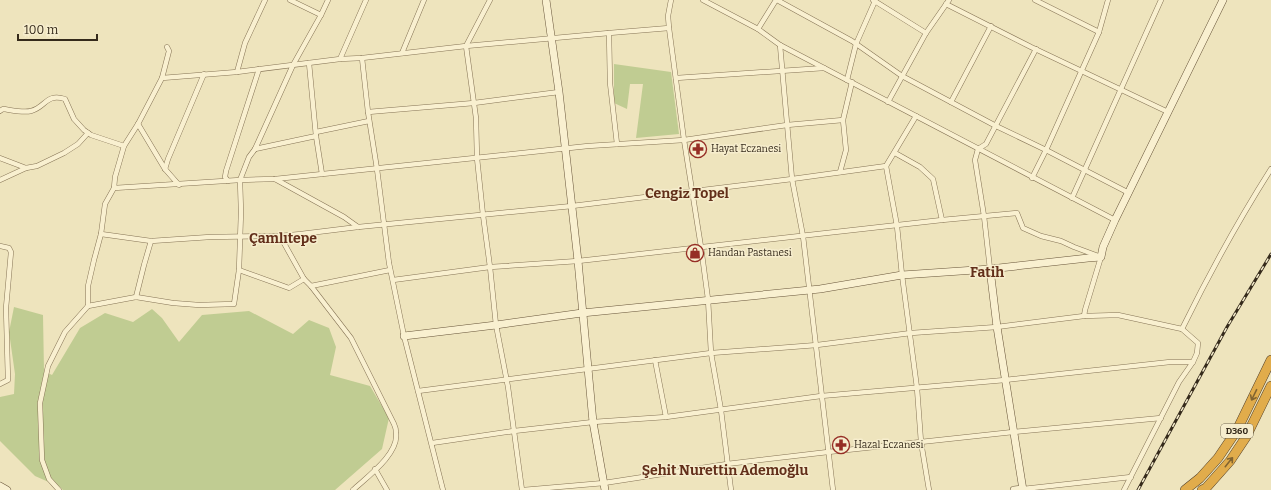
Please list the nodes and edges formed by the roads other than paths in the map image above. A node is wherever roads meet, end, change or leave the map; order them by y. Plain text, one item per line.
1 (265, 0) edge
2 (290, 0) edge
3 (328, 0) edge
4 (366, 0) edge
5 (424, 0) edge
6 (490, 0) edge
7 (546, 0) edge
8 (670, 0) edge
9 (703, 0) edge
10 (777, 0) edge
11 (1035, 0) edge
12 (1108, 0) edge
13 (1161, 0) edge
14 (1223, 0) edge
15 (874, 1) edge
16 (948, 2) edge
17 (321, 15) junction
18 (991, 26) junction
19 (669, 28) junction
20 (758, 29) junction
21 (609, 32) junction
22 (1099, 32) junction
23 (926, 33) junction
24 (550, 38) junction
25 (856, 44) junction
26 (780, 45) junction
27 (167, 46) dead end
28 (466, 46) junction
29 (1036, 49) junction
30 (402, 53) junction
31 (362, 58) junction
32 (340, 59) junction
33 (309, 63) junction
34 (293, 65) junction
35 (825, 68) junction
36 (259, 69) junction
37 (783, 71) junction
38 (1082, 71) junction
39 (237, 72) junction
40 (204, 74) junction
41 (902, 76) junction
42 (162, 78) junction
43 (676, 78) junction
44 (849, 81) junction
45 (1120, 89) junction
46 (559, 92) junction
47 (888, 102) junction
48 (951, 102) junction
49 (474, 103) junction
50 (0, 111) edge
51 (368, 112) junction
52 (1168, 112) junction
53 (916, 116) junction
54 (843, 120) junction
55 (370, 121) junction
56 (138, 124) junction
57 (787, 125) junction
58 (996, 126) junction
59 (88, 133) junction
60 (316, 134) junction
61 (684, 140) junction
62 (617, 144) junction
63 (124, 146) junction
64 (565, 148) junction
65 (255, 149) junction
66 (978, 149) junction
67 (1046, 150) junction
68 (895, 153) junction
69 (0, 158) edge
70 (477, 158) junction
71 (886, 166) junction
72 (26, 168) junction
73 (165, 169) junction
74 (377, 169) junction
75 (1271, 169) edge
76 (1084, 170) junction
77 (840, 172) junction
78 (322, 174) junction
79 (1032, 178) junction
80 (275, 179) junction
81 (792, 179) junction
82 (0, 180) edge
83 (240, 180) junction
84 (228, 181) junction
85 (179, 185) junction
86 (114, 188) junction
87 (692, 192) junction
88 (1129, 193) junction
89 (1072, 198) junction
90 (572, 206) junction
91 (482, 215) junction
92 (984, 216) junction
93 (942, 220) junction
94 (1115, 220) junction
95 (384, 226) junction
96 (897, 226) junction
97 (358, 227) junction
98 (101, 234) junction
99 (240, 236) junction
100 (280, 236) junction
101 (803, 236) junction
102 (151, 241) junction
103 (0, 246) edge
104 (701, 247) junction
105 (1101, 257) junction
106 (578, 261) junction
107 (490, 267) junction
108 (990, 268) junction
109 (239, 270) junction
110 (390, 270) junction
111 (902, 275) junction
112 (304, 279) junction
113 (393, 280) junction
114 (312, 286) junction
115 (810, 290) junction
116 (136, 297) junction
117 (708, 299) junction
118 (88, 306) junction
119 (582, 313) junction
120 (1084, 316) junction
121 (496, 325) junction
122 (997, 326) junction
123 (1182, 329) junction
124 (911, 333) junction
125 (404, 336) junction
126 (817, 345) junction
127 (711, 353) junction
128 (655, 360) junction
129 (1271, 360) edge
130 (1193, 362) junction
131 (588, 368) junction
132 (506, 380) junction
133 (1005, 380) junction
134 (0, 384) edge
135 (1271, 386) edge
136 (917, 388) junction
137 (418, 391) junction
138 (821, 396) junction
139 (721, 410) junction
140 (666, 417) junction
141 (1160, 418) junction
142 (593, 422) junction
143 (514, 431) junction
144 (1013, 432) junction
145 (921, 442) junction
146 (432, 443) junction
147 (828, 452) junction
148 (727, 464) junction
149 (375, 469) junction
150 (1131, 477) junction
151 (1200, 478) junction
152 (0, 486) edge
153 (605, 487) edge
154 (1023, 489) edge
155 (1205, 489) edge
156 (7, 490) edge
157 (59, 490) edge
158 (353, 490) edge
159 (387, 490) edge
160 (443, 490) edge
161 (523, 490) edge
162 (731, 490) edge
163 (833, 490) edge
164 (929, 490) edge
165 (1014, 490) edge
166 (1124, 490) edge
167 (1185, 490) edge

1 - 39 street
2 - 17 street
3 - 17 street
4 - 32 street
5 - 30 street
6 - 28 street
7 - 24 street
8 - 19 street
9 - 20 street
10 - 20 street
10 - 25 street
11 - 22 street
12 - 22 street
13 - 45 street
14 - 52 street
15 - 23 street
15 - 25 street
16 - 18 street
16 - 23 street
17 - 34 street
18 - 29 street
18 - 48 street
19 - 21 street
19 - 43 street
20 - 26 street
21 - 24 street
21 - 62 street
22 - 38 street
23 - 41 street
24 - 28 street
24 - 46 street
25 - 41 street
25 - 44 street
26 - 35 street
26 - 37 street
27 - 42 street
28 - 30 street
28 - 49 street
29 - 38 street
29 - 58 street
30 - 31 street
31 - 32 street
31 - 51 street
32 - 33 street
33 - 34 street
33 - 60 street
34 - 36 street
34 - 65 street
35 - 37 street
35 - 44 street
36 - 39 street
36 - 84 street
37 - 43 street
37 - 57 street
38 - 45 street
38 - 67 street
39 - 40 street
40 - 42 street
40 - 73 street
41 - 47 street
41 - 48 street
42 - 56 street
43 - 61 street
44 - 47 street
44 - 54 street
45 - 52 street
45 - 76 street
46 - 49 street
46 - 64 street
47 - 53 street
48 - 58 street
49 - 51 street
49 - 70 street
50 - 59 street
51 - 55 street
52 - 88 street
53 - 66 street
53 - 68 street
54 - 57 street
54 - 77 street
55 - 60 street
55 - 74 street
56 - 63 street
56 - 73 street
57 - 61 street
57 - 81 street
58 - 66 street
58 - 67 street
59 - 63 street
59 - 72 street
60 - 65 street
60 - 78 street
61 - 62 street
61 - 87 street
62 - 64 street
63 - 86 street
64 - 70 street
64 - 90 street
65 - 83 street
66 - 79 street
66 - 92 street
67 - 76 street
67 - 79 street
68 - 71 street
68 - 93 street
69 - 72 street
70 - 74 street
70 - 91 street
71 - 77 street
71 - 96 street
72 - 82 street
73 - 85 street
74 - 78 street
74 - 95 street
75 - 123 street
76 - 88 street
76 - 89 street
77 - 81 street
78 - 80 street
79 - 89 street
80 - 83 street
80 - 97 street
81 - 87 street
81 - 101 street
83 - 84 street
83 - 99 street
84 - 85 street
85 - 86 street
86 - 98 street
87 - 90 street
87 - 104 street
88 - 94 street
89 - 94 street
90 - 91 street
90 - 106 street
91 - 95 street
91 - 107 street
92 - 93 street
92 - 105 street
92 - 108 street
93 - 96 street
94 - 105 street
95 - 97 street
95 - 110 street
96 - 101 street
96 - 111 street
97 - 100 street
98 - 102 street
98 - 118 street
99 - 100 street
99 - 102 street
99 - 109 street
100 - 112 street
101 - 104 street
101 - 115 street
102 - 116 street
103 - 134 street
104 - 106 street
104 - 117 street
105 - 108 street
105 - 120 street
106 - 107 street
106 - 119 street
107 - 113 street
107 - 121 street
108 - 111 street
108 - 122 street
109 - 112 street
109 - 116 street
110 - 113 street
110 - 114 street
111 - 115 street
111 - 124 street
112 - 114 street
113 - 125 street
114 - 149 street
115 - 117 street
115 - 126 street
116 - 118 street
117 - 119 street
117 - 127 street
118 - 157 street
119 - 121 street
119 - 131 street
120 - 122 street
120 - 123 street
121 - 125 street
121 - 132 street
122 - 124 street
122 - 133 street
123 - 130 street
124 - 126 street
124 - 136 street
125 - 137 street
126 - 127 street
126 - 138 street
127 - 128 street
127 - 139 street
128 - 131 street
128 - 140 street
129 -> 151 highway, D360
130 - 133 street
130 - 141 street
131 - 132 street
131 - 142 street
132 - 137 street
132 - 143 street
133 - 136 street
133 - 144 street
155 -> 135 highway, D360
136 - 138 street
136 - 145 street
137 - 146 street
138 - 139 street
138 - 147 street
139 - 140 street
139 - 148 street
140 - 142 street
141 - 144 street
141 - 150 street
142 - 143 street
142 - 153 street
143 - 146 street
143 - 161 street
144 - 145 street
144 - 154 street
145 - 147 street
145 - 164 street
146 - 160 street
147 - 148 street
147 - 163 street
148 - 153 street
148 - 162 street
149 - 158 street
149 - 159 street
150 - 154 street
150 - 166 street
151 - 155 street
151 - 167 highway, D360
152 - 156 street
153 - 161 street
154 - 165 street

